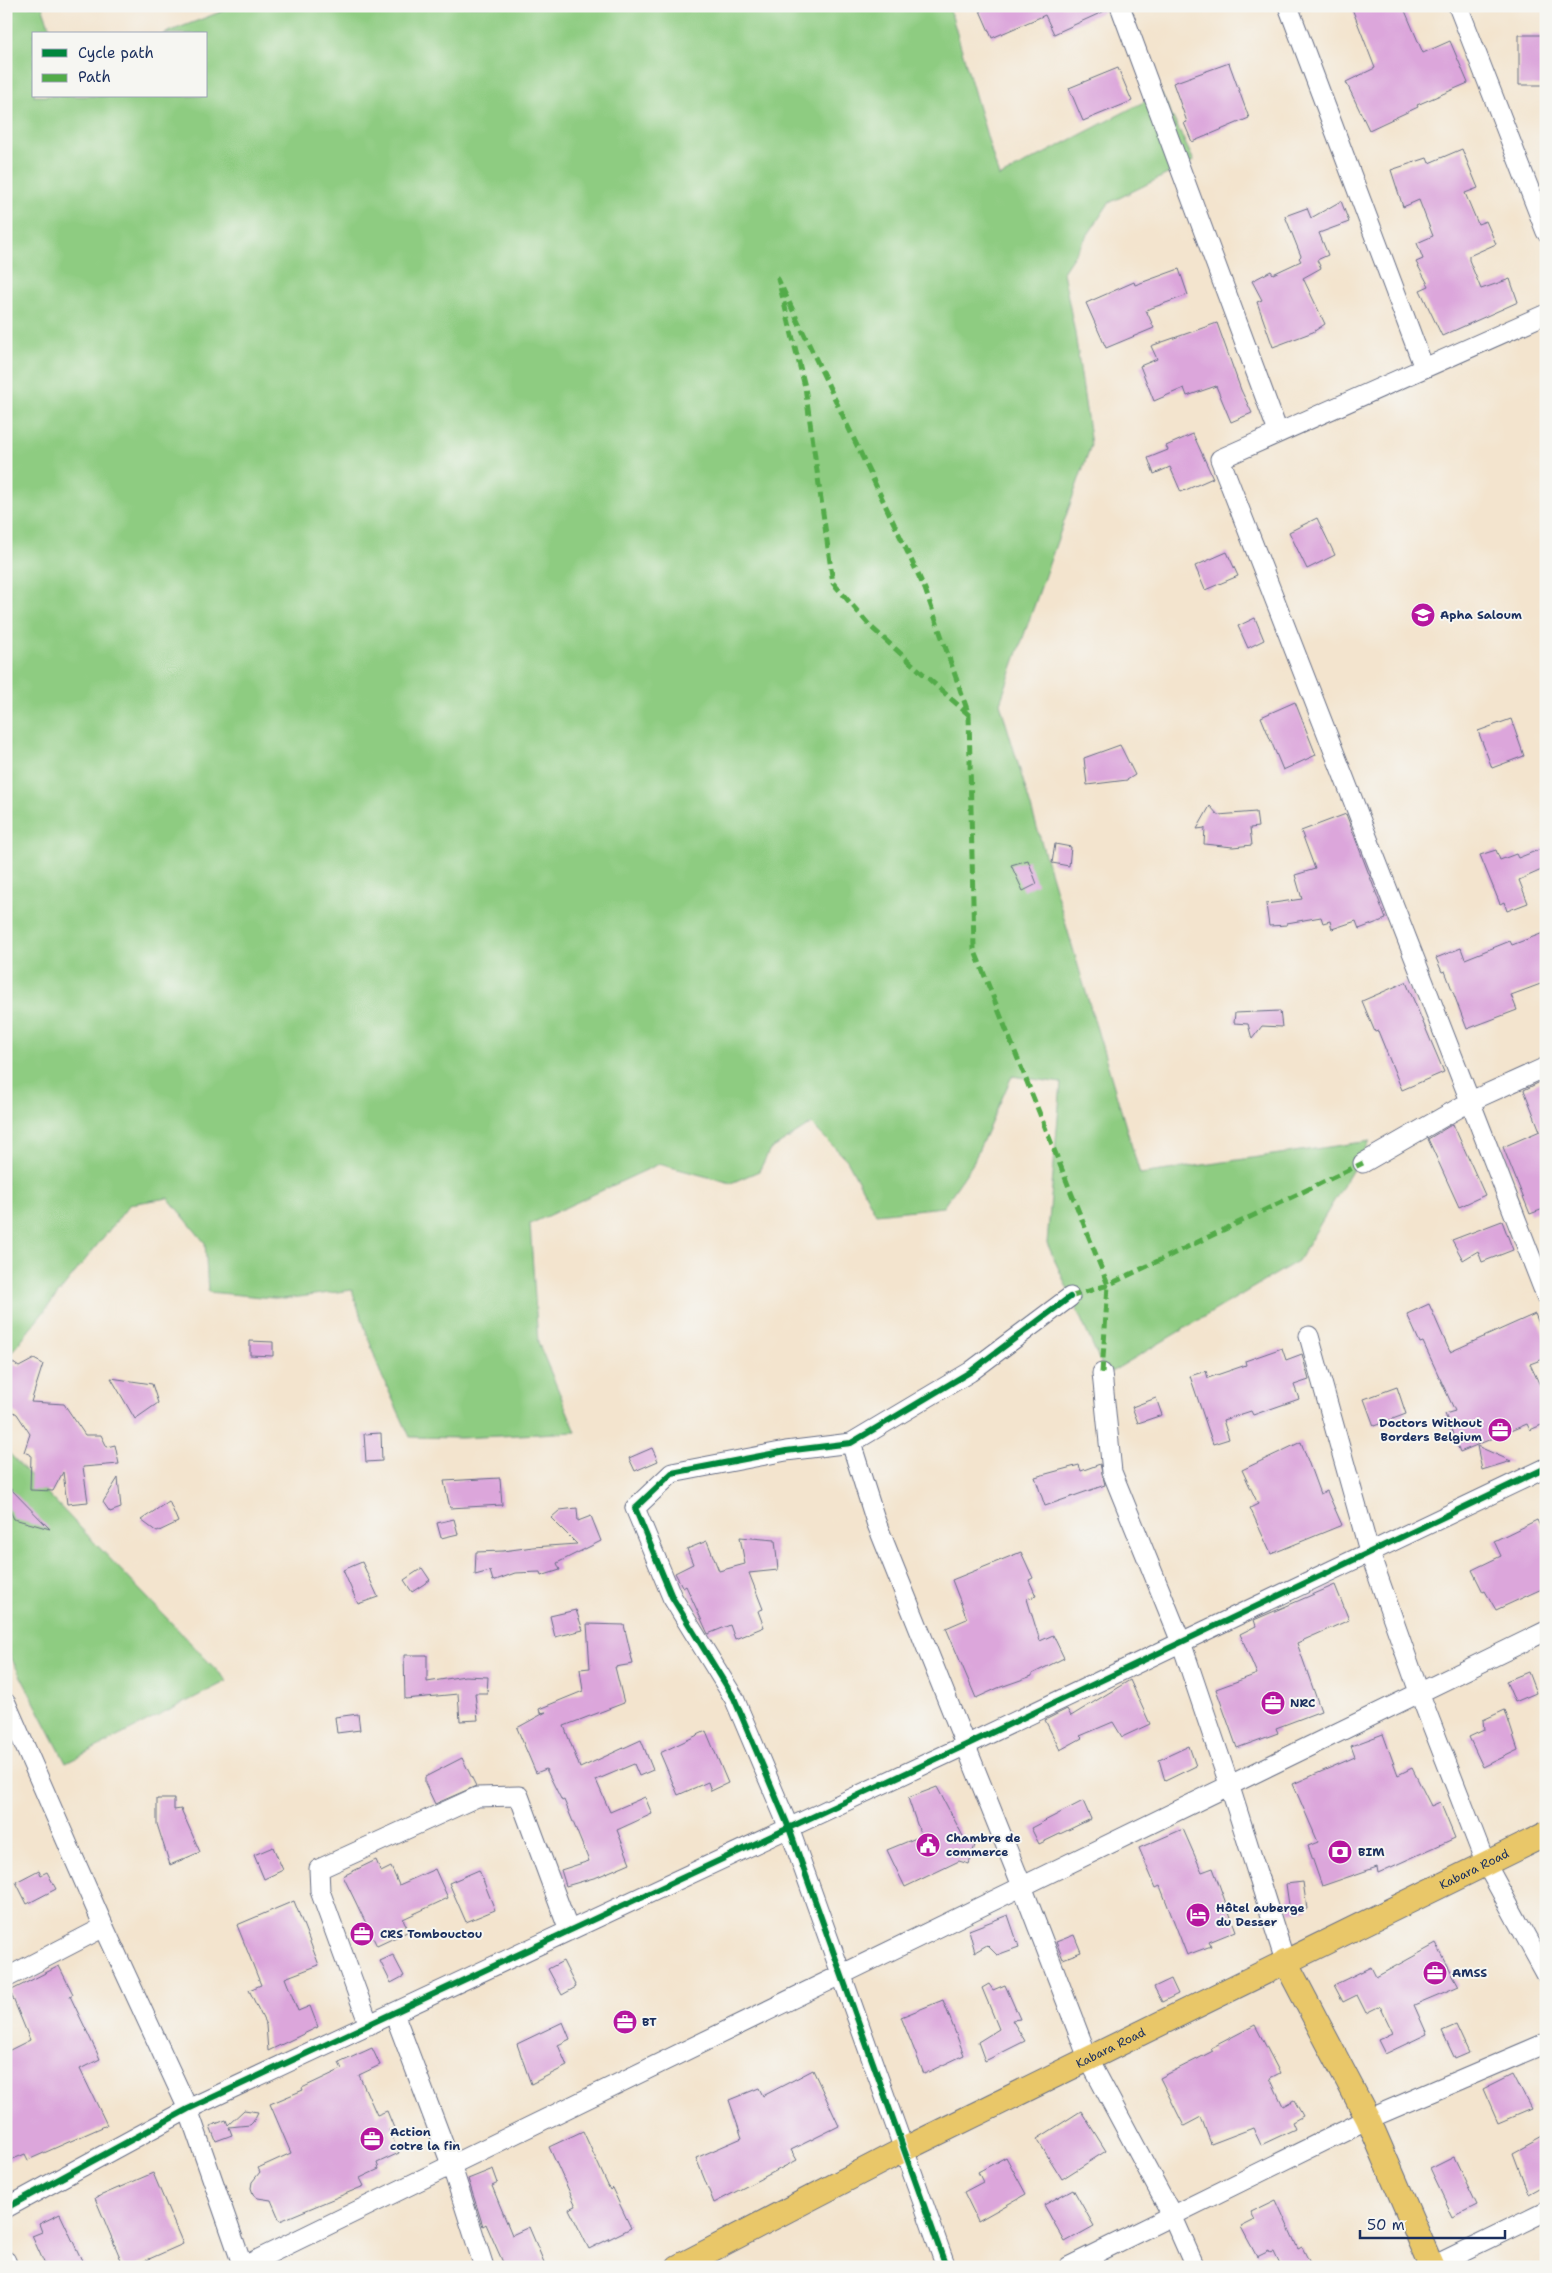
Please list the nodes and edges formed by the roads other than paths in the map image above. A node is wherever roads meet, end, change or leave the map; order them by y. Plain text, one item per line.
1 (1120, 6) edge
2 (1288, 6) edge
3 (1458, 6) edge
4 (1546, 232) edge
5 (1546, 314) edge
6 (1424, 368) junction
7 (1278, 432) junction
8 (1546, 1068) edge
9 (1471, 1101) junction
10 (1363, 1163) dead end
11 (1546, 1296) edge
12 (1070, 1297) dead end
13 (1309, 1336) dead end
14 (1102, 1372) dead end
15 (851, 1444) junction
16 (1546, 1468) edge
17 (1369, 1551) junction
18 (1546, 1631) edge
19 (1181, 1642) junction
20 (1420, 1692) junction
21 (6, 1703) edge
22 (966, 1745) junction
23 (1229, 1784) junction
24 (789, 1828) junction
25 (1546, 1834) edge
26 (1485, 1862) junction
27 (1022, 1886) junction
28 (104, 1928) junction
29 (569, 1931) junction
30 (1284, 1961) junction
31 (841, 1974) junction
32 (1546, 1974) edge
33 (6, 1978) edge
34 (394, 2013) junction
35 (369, 2025) junction
36 (1546, 2043) edge
37 (1088, 2058) junction
38 (188, 2109) junction
39 (1368, 2119) junction
40 (905, 2149) junction
41 (451, 2164) junction
42 (6, 2208) edge
43 (1546, 2212) edge
44 (1172, 2215) junction
45 (6, 2261) edge
46 (704, 2261) edge
47 (8, 2267) edge
48 (243, 2267) edge
49 (484, 2267) edge
50 (678, 2267) edge
51 (946, 2267) edge
52 (1068, 2267) edge
53 (1195, 2267) edge
54 (1431, 2267) edge

1 - 7 street
2 - 6 street
3 - 4 street
5 - 6 street
6 - 7 street
7 - 9 street
8 - 9 street
9 - 10 street
9 - 11 street
12 - 15 street
13 - 17 street
14 - 19 street
15 - 22 street
15 - 24 street
16 - 17 street
17 - 19 street
17 - 20 street
18 - 20 street
19 - 22 street
19 - 23 street
20 - 23 street
20 - 26 street
21 - 28 street
22 - 24 street
22 - 27 street
23 - 27 street
23 - 30 street
24 - 29 street
24 - 31 street
25 - 26 main road, Kabara Road
26 - 30 main road, Kabara Road
26 - 32 street
27 - 31 street
27 - 37 street
28 - 33 street
28 - 38 street
29 - 34 street
29 - 35 street
30 - 37 main road, Kabara Road
30 - 39 main road
31 - 40 street
31 - 41 street
34 - 35 street
34 - 41 street
35 - 38 street
36 - 39 street
37 - 40 main road, Kabara Road
37 - 44 street
38 - 42 street
38 - 48 street
39 - 44 street
39 - 54 main road
40 - 46 main road, Kabara Road
40 - 51 street
41 - 48 street
41 - 49 street
43 - 54 street
44 - 52 street
44 - 53 street
45 - 47 street
46 - 50 main road, Kabara Road

